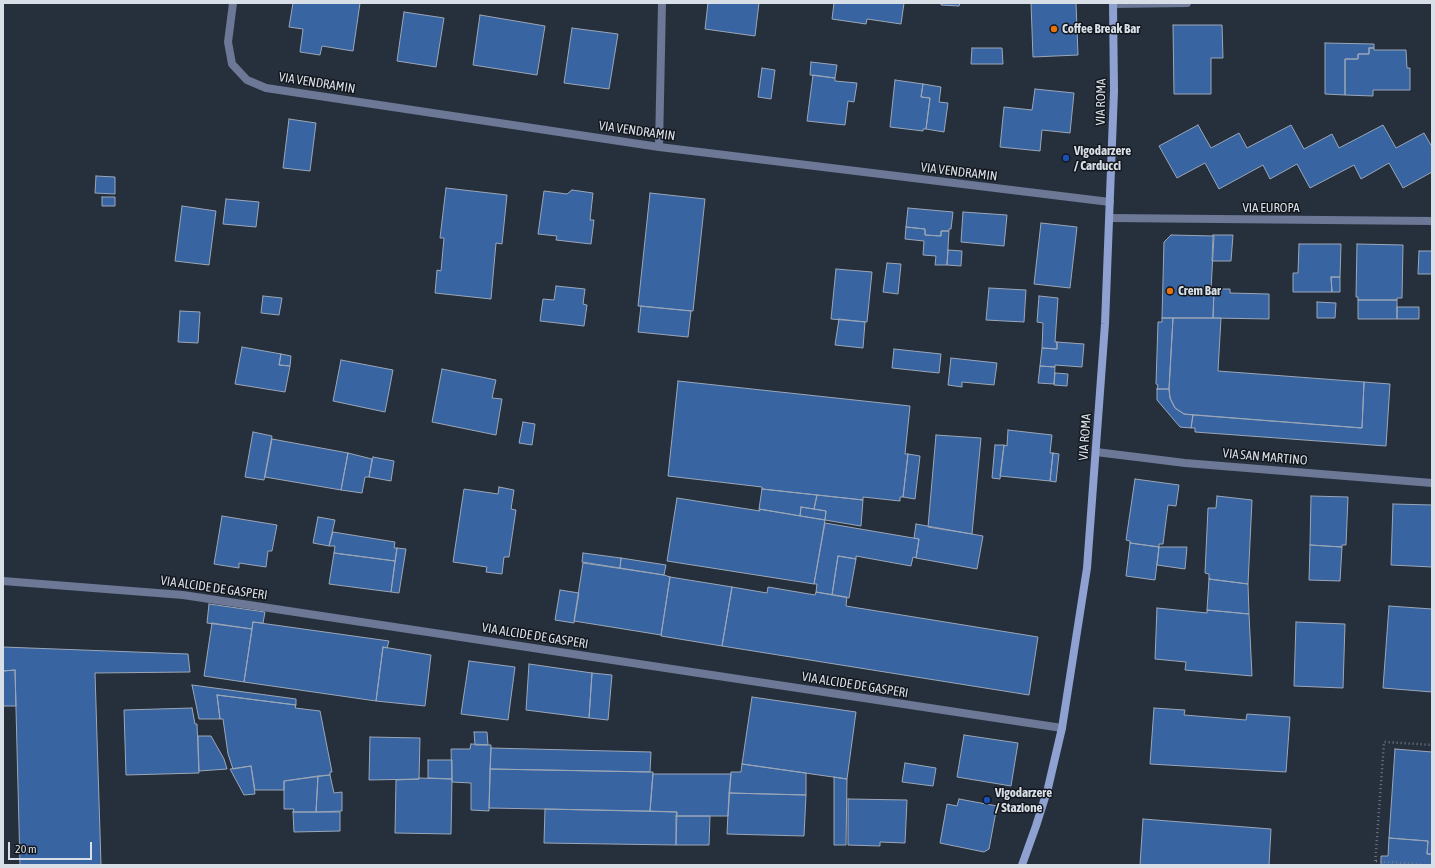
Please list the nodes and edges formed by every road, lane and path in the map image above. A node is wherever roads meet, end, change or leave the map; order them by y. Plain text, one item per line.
1 (233, 3) edge
2 (662, 3) edge
3 (1114, 3) edge
4 (1188, 3) edge
5 (659, 147) junction
6 (1110, 202) junction
7 (1110, 218) junction
8 (1432, 221) edge
9 (1096, 452) junction
10 (1432, 483) edge
11 (3, 581) edge
12 (1062, 728) junction
13 (1432, 745) edge
14 (1376, 863) edge
15 (1022, 865) edge
16 (1427, 865) edge

1 - 5 street, VIA VENDRAMIN
2 - 5 street
3 - 4 street
3 - 6 main road, VIA ROMA
5 - 6 street, VIA VENDRAMIN
6 - 7 main road, VIA ROMA
7 - 8 street, VIA EUROPA
7 - 9 main road, VIA ROMA
9 - 10 street, VIA SAN MARTINO
9 - 12 main road, VIA ROMA
11 - 12 street, VIA ALCIDE DE GASPERI
12 - 15 main road, VIA ROMA
13 - 14 path
14 - 16 path

